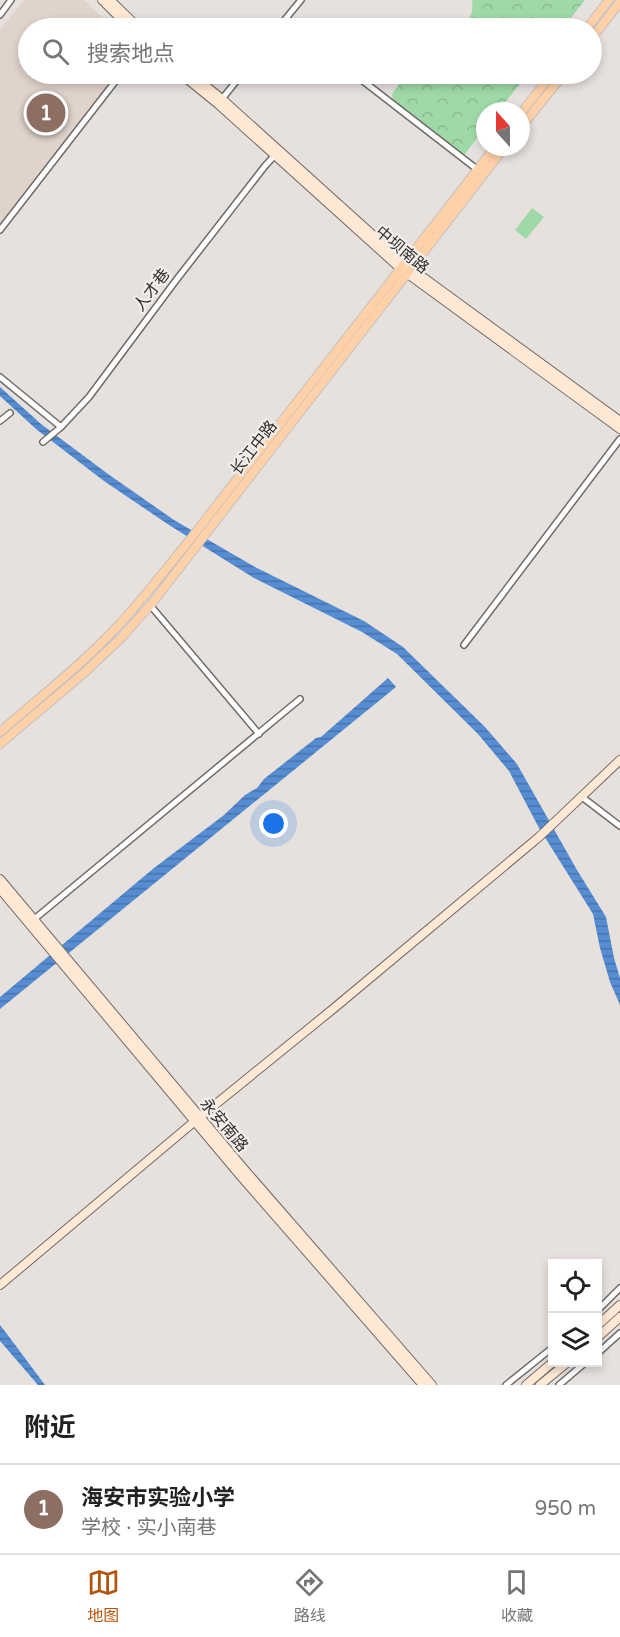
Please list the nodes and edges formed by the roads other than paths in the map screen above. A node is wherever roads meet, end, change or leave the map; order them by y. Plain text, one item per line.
1 (11, 0) edge
2 (102, 0) edge
3 (110, 0) edge
4 (300, 0) edge
5 (609, 0) edge
6 (620, 2) edge
7 (0, 15) edge
8 (123, 18) edge
9 (126, 18) edge
10 (286, 18) edge
11 (594, 18) edge
12 (602, 24) edge
13 (113, 84) edge
14 (193, 84) edge
15 (203, 84) edge
16 (234, 84) edge
17 (367, 84) edge
18 (544, 84) edge
19 (556, 84) edge
20 (222, 99) junction
21 (530, 102) edge
22 (530, 116) edge
23 (279, 151) junction
24 (490, 156) edge
25 (496, 156) edge
26 (481, 172) junction
27 (0, 230) edge
28 (406, 269) junction
29 (0, 377) edge
30 (10, 412) dead end
31 (0, 421) edge
32 (620, 421) edge
33 (59, 428) junction
34 (620, 429) edge
35 (620, 439) edge
36 (44, 441) dead end
37 (150, 605) junction
38 (464, 645) dead end
39 (300, 699) dead end
40 (0, 732) edge
41 (260, 734) junction
42 (0, 744) edge
43 (620, 760) edge
44 (582, 797) junction
45 (620, 826) edge
46 (0, 879) edge
47 (0, 889) edge
48 (31, 922) junction
49 (197, 1119) junction
50 (0, 1285) edge
51 (620, 1288) edge
52 (602, 1305) edge
53 (620, 1305) edge
54 (620, 1317) edge
55 (602, 1321) edge
56 (612, 1324) junction
57 (620, 1332) edge
58 (602, 1333) edge
59 (602, 1348) edge
60 (548, 1351) edge
61 (548, 1366) edge
62 (562, 1367) edge
63 (568, 1367) edge
64 (581, 1367) edge
65 (573, 1374) junction
66 (423, 1385) edge
67 (432, 1385) edge
68 (506, 1385) edge
69 (525, 1385) edge
70 (540, 1385) edge
71 (559, 1385) edge

1 - 7 street
2 - 8 street
3 - 9 street
4 - 10 street
5 - 11 main road
6 - 12 main road
13 - 27 street
14 - 28 street, 中坝南路
15 - 20 street, 中坝南路
16 - 20 street
17 - 26 street
18 - 21 main road
19 - 22 main road
20 - 23 street, 中坝南路
23 - 28 street, 中坝南路
23 - 33 street, 人才巷
24 - 26 main road, 长江中路
25 - 26 main road, 长江中路
26 - 28 main road, 长江中路
28 - 32 street, 中坝南路
28 - 34 street, 中坝南路
28 - 37 main road, 长江中路
28 - 40 main road, 长江中路
29 - 33 street
30 - 31 street
33 - 36 street, 人才巷
35 - 38 street
37 - 41 street
37 - 42 main road, 长江中路
39 - 41 street
41 - 48 street
43 - 44 street
44 - 45 street
44 - 49 street
46 - 48 street, 永安南路
47 - 48 street, 永安南路
48 - 49 street, 永安南路
49 - 50 street
49 - 66 street, 永安南路
49 - 67 street, 永安南路
51 - 52 street
53 - 55 street
54 - 56 street
56 - 57 street
56 - 58 street
57 - 59 street
60 - 68 street
61 - 69 street
62 - 70 street
63 - 65 street
64 - 65 street
65 - 71 street

